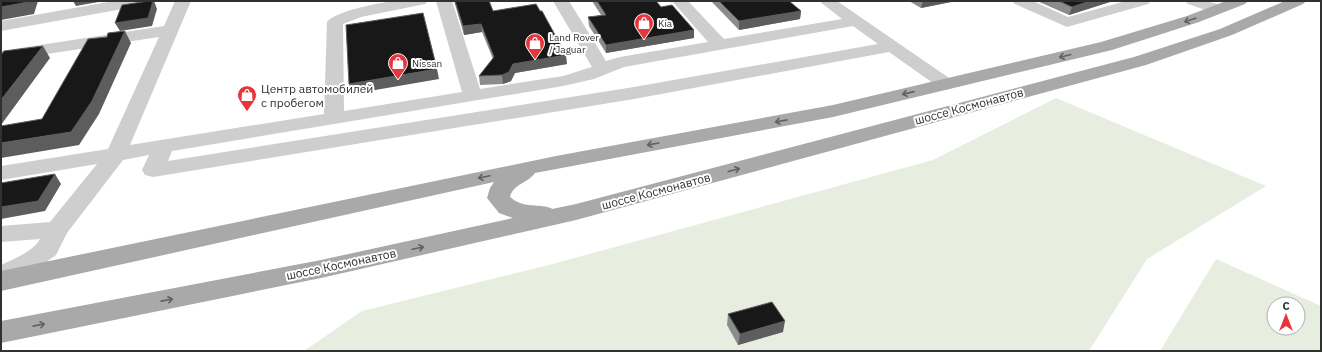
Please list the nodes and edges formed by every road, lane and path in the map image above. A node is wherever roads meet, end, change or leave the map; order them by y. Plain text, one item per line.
1 (135, 1) edge
2 (183, 1) edge
3 (420, 1) edge
4 (444, 1) edge
5 (561, 1) edge
6 (680, 1) edge
7 (827, 1) edge
8 (1020, 1) edge
9 (1143, 1) edge
10 (1193, 1) edge
11 (1240, 1) edge
12 (1298, 1) edge
13 (1218, 9) junction
14 (856, 21) junction
15 (1, 26) edge
16 (170, 30) junction
17 (720, 45) junction
18 (890, 47) junction
19 (1, 56) edge
20 (602, 69) junction
21 (946, 84) junction
22 (473, 96) junction
23 (334, 119) junction
24 (163, 147) junction
25 (116, 154) junction
26 (556, 162) junction
27 (1, 173) edge
28 (576, 212) junction
29 (1, 234) edge
30 (52, 239) junction
31 (74, 266) junction
32 (1, 276) edge
33 (1, 281) edge
34 (1, 332) edge

1 - 15 street
2 - 16 street
3 - 23 street
4 - 22 street
5 - 20 street
6 - 17 street
7 - 14 street
8 - 9 street
10 - 13 street
11 - 13 main road, шоссе Космонавтов
28 -> 12 main road, шоссе Космонавтов
13 -> 21 main road, шоссе Космонавтов
14 - 17 street
14 - 18 street
16 - 19 street
16 - 25 street
17 - 20 street
18 - 21 street
18 - 24 street
20 - 22 street
21 -> 26 main road, шоссе Космонавтов
22 - 23 street
23 - 24 street
24 - 25 street
25 - 27 street
25 - 30 street
26 - 28 main road
26 -> 31 main road, шоссе Космонавтов
34 -> 28 main road, шоссе Космонавтов
29 - 30 street
30 - 31 street
30 - 32 street
31 - 33 main road, шоссе Космонавтов

